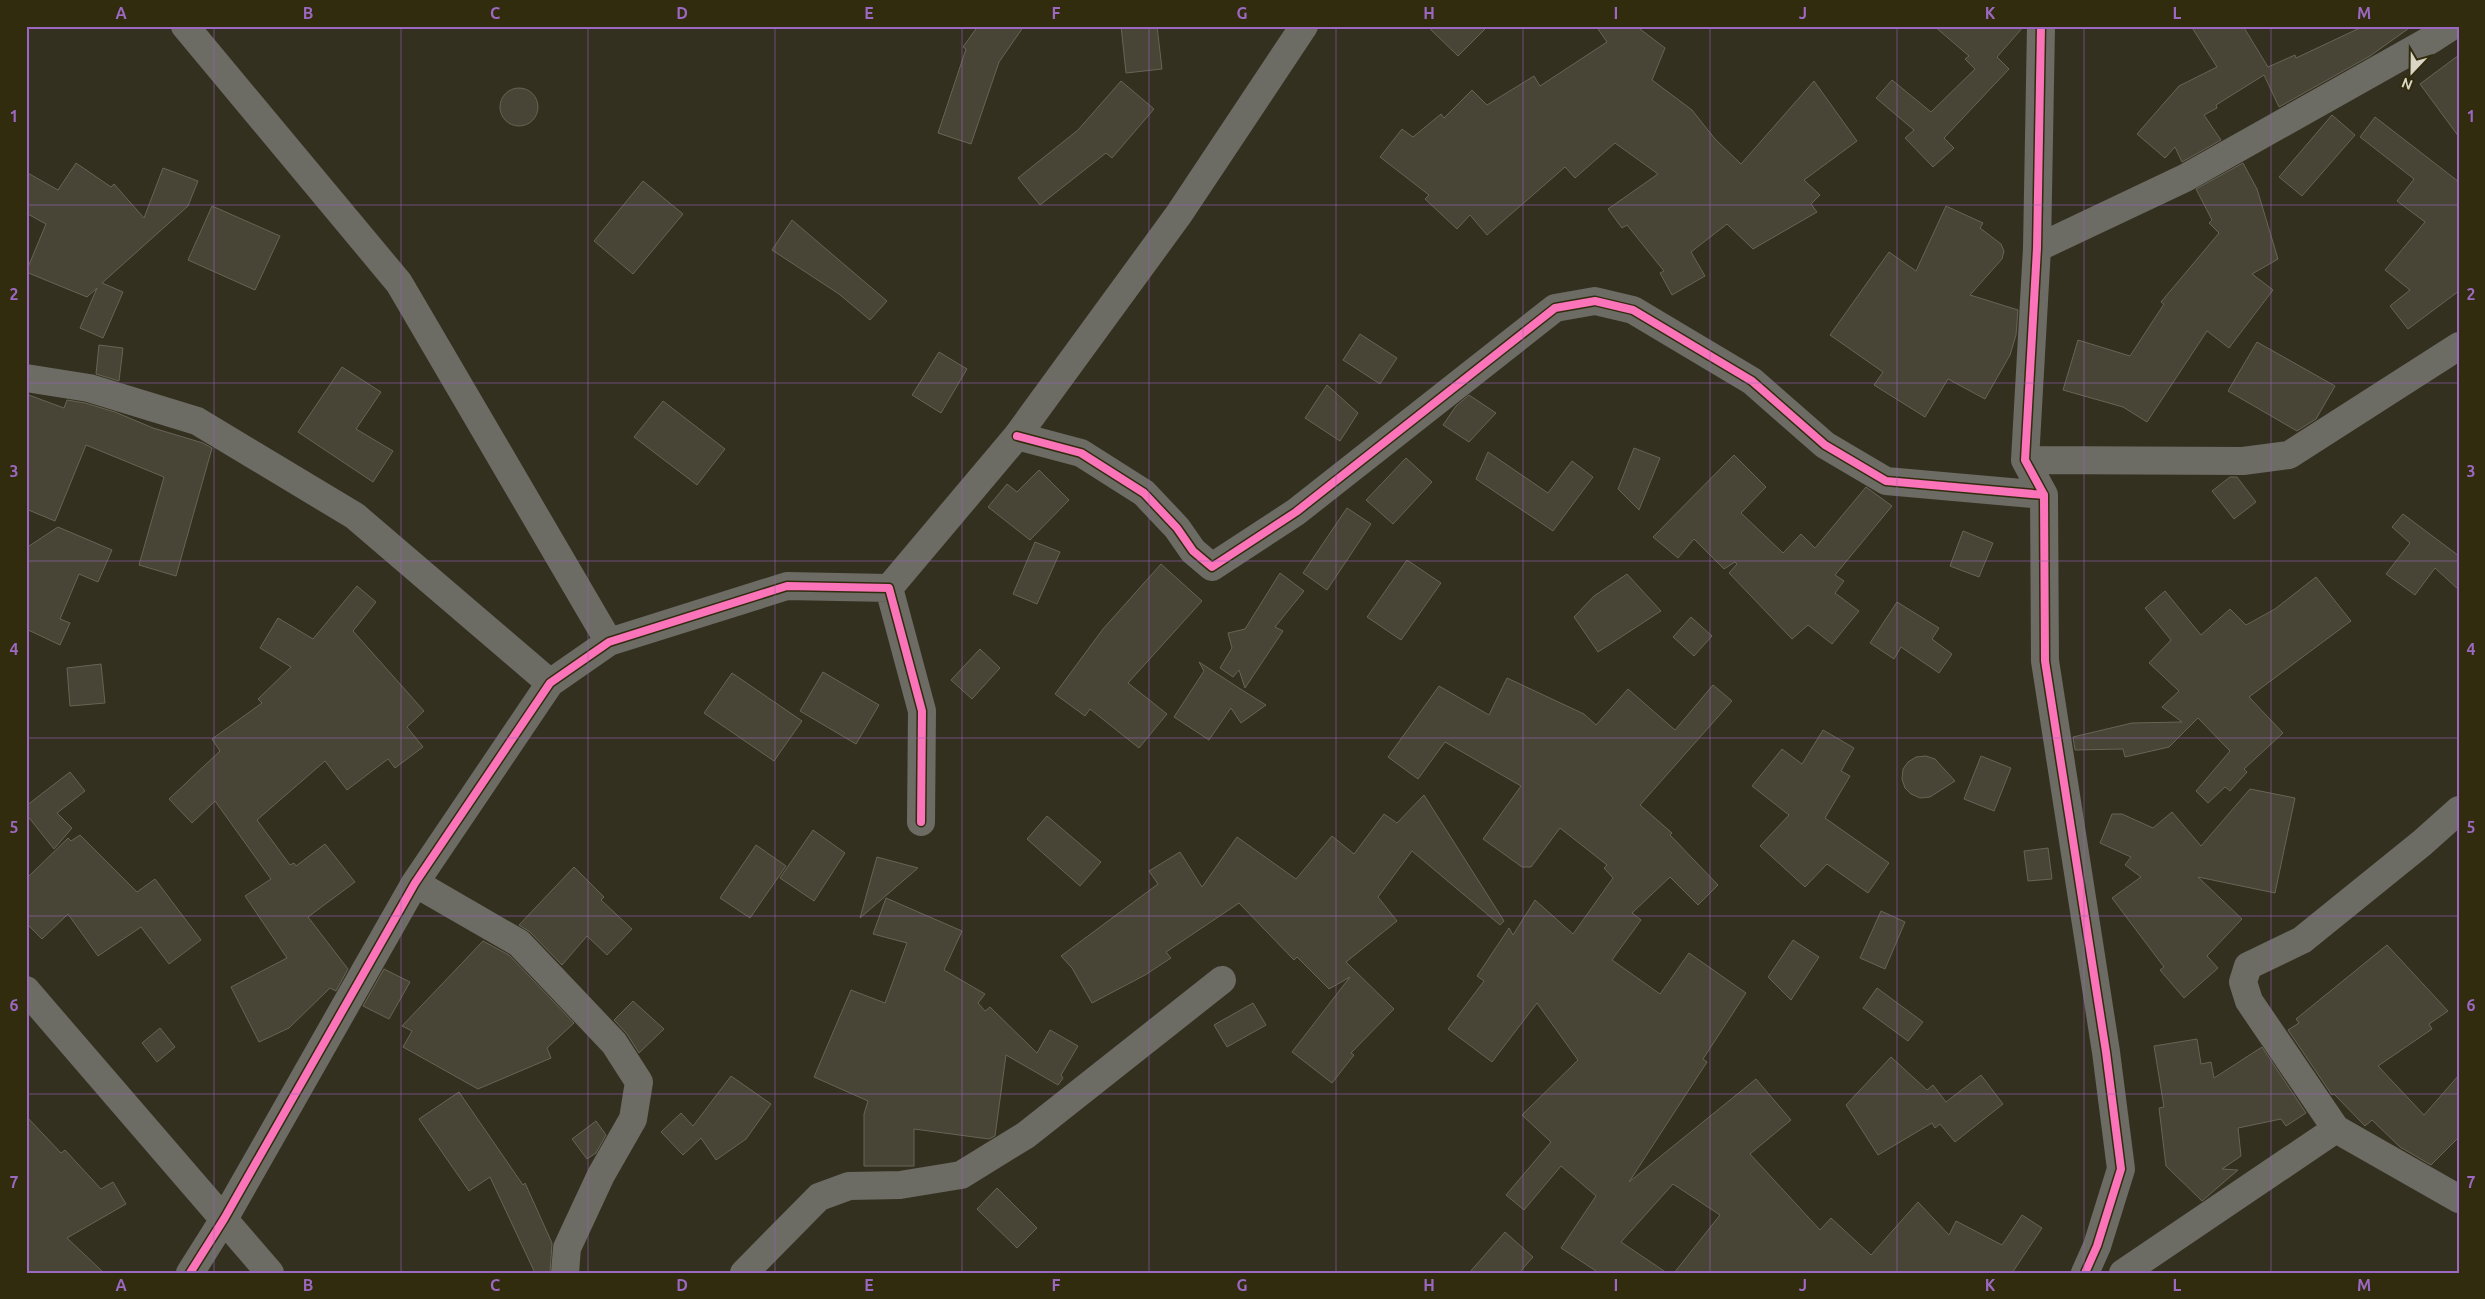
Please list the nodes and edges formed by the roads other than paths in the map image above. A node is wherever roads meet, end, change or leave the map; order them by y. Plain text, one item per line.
1 (185, 26) edge
2 (1304, 26) edge
3 (2041, 26) edge
4 (2452, 26) edge
5 (2037, 248) junction
6 (2459, 346) edge
7 (26, 378) edge
8 (1017, 436) junction
9 (2025, 460) junction
10 (2044, 495) junction
11 (889, 588) junction
12 (609, 642) junction
13 (550, 683) junction
14 (2459, 810) edge
15 (921, 822) dead end
16 (415, 883) junction
17 (1222, 980) dead end
18 (26, 990) edge
19 (2336, 1128) junction
20 (2459, 1199) edge
21 (224, 1219) junction
22 (190, 1273) edge
23 (270, 1273) edge
24 (565, 1273) edge
25 (744, 1273) edge
26 (2084, 1273) edge
27 (2123, 1273) edge

1 - 12 street
2 - 8 street
3 - 5 street
4 - 5 street
5 - 9 street
6 - 9 street
7 - 13 street
8 - 10 street
8 - 11 street
9 - 10 street
10 - 26 street
11 - 12 street
11 - 15 street
12 - 13 street
13 - 16 street
14 - 19 street
16 - 21 street
16 - 24 street
17 - 25 street
18 - 21 street
19 - 20 street
19 - 27 street
21 - 22 street
21 - 23 street

